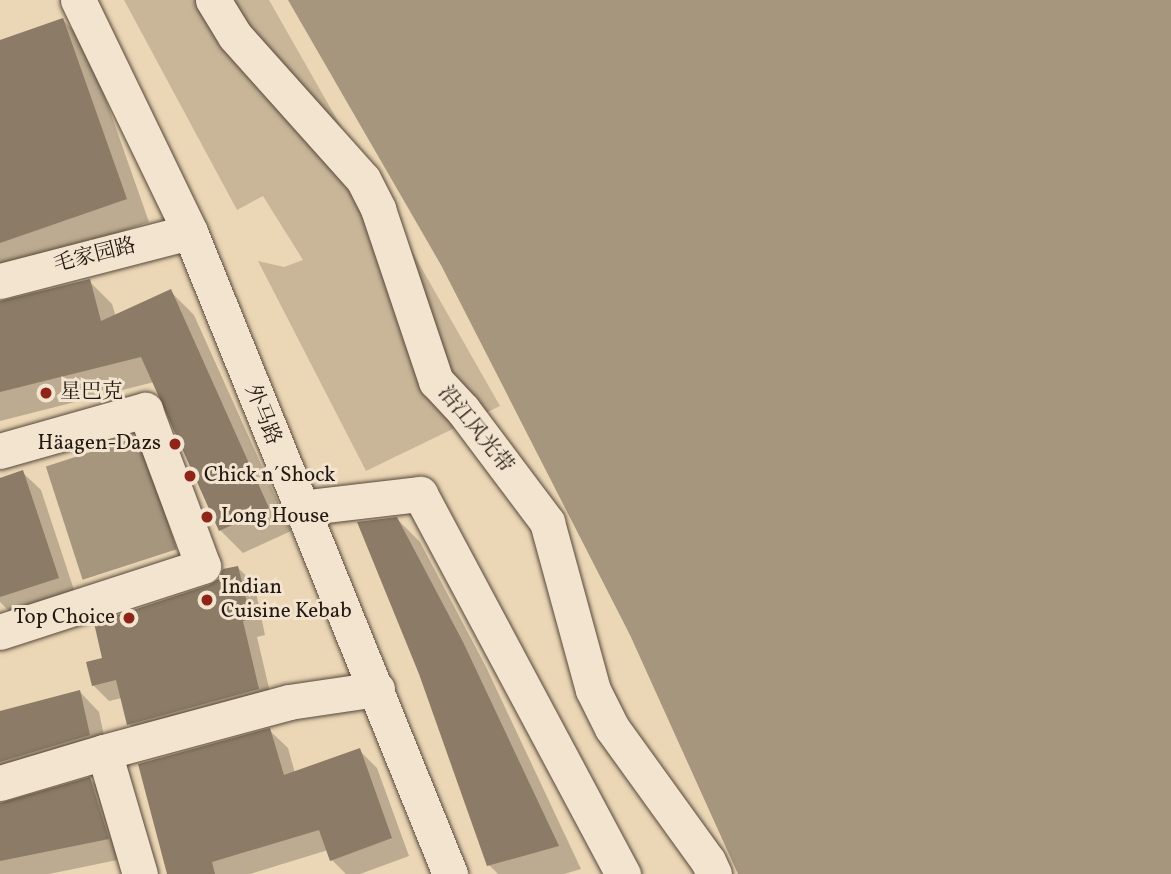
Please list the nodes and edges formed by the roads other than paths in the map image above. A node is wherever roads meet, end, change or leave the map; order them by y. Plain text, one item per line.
1 (78, 0) edge
2 (214, 0) edge
3 (190, 232) junction
4 (0, 281) edge
5 (0, 452) edge
6 (299, 508) junction
7 (0, 632) edge
8 (377, 689) junction
9 (104, 752) junction
10 (0, 783) edge
11 (140, 874) edge
12 (450, 874) edge
13 (623, 874) edge
14 (714, 874) edge

1 - 3 street, 外马路
2 - 14 street, 沿江风光带
3 - 4 street, 毛家园路
3 - 6 street, 外马路
5 - 7 street
6 - 8 street, 外马路
6 - 13 street
8 - 9 street
8 - 12 street, 外马路
9 - 10 street
9 - 11 street

